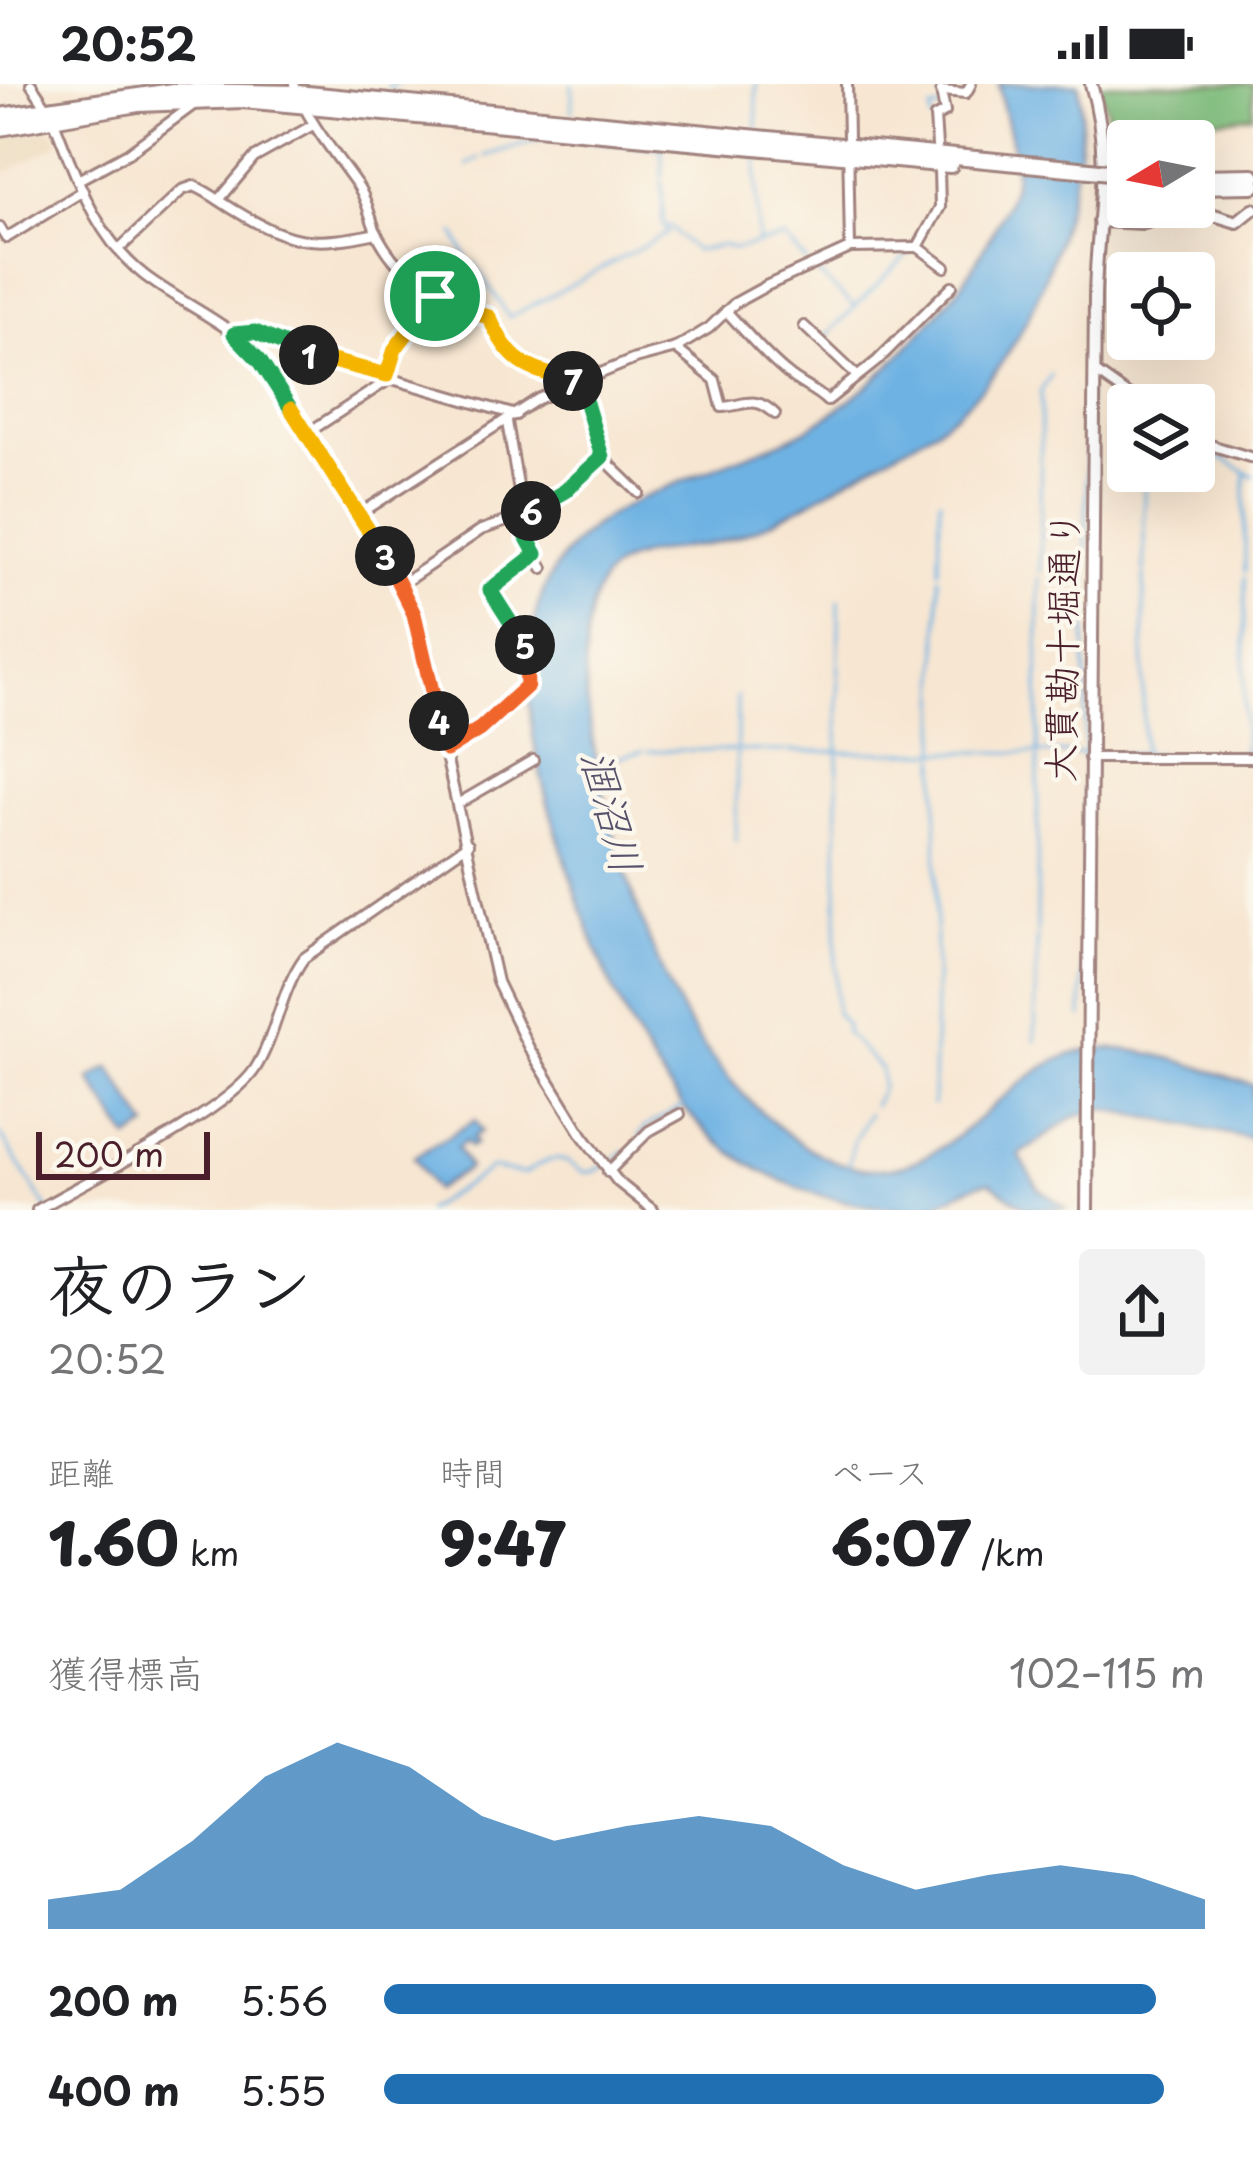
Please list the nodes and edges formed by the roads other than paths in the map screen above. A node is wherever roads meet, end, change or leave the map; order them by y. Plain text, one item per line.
1 (31, 84) edge
2 (847, 84) edge
3 (971, 84) edge
4 (1090, 84) edge
5 (941, 87) edge
6 (298, 93) edge
7 (198, 100) junction
8 (50, 113) junction
9 (0, 116) edge
10 (313, 125) junction
11 (0, 128) edge
12 (937, 146) dead end
13 (848, 151) junction
14 (939, 170) dead end
15 (1107, 176) edge
16 (1215, 177) edge
17 (1253, 179) edge
18 (78, 180) junction
19 (1215, 184) edge
20 (83, 191) junction
21 (219, 200) junction
22 (1253, 209) edge
23 (1099, 220) junction
24 (0, 228) edge
25 (376, 233) junction
26 (919, 247) junction
27 (850, 248) junction
28 (118, 250) junction
29 (945, 267) dead end
30 (952, 286) dead end
31 (435, 296) junction
32 (726, 311) junction
33 (804, 326) dead end
34 (234, 334) junction
35 (675, 348) junction
36 (1094, 371) junction
37 (390, 376) junction
38 (857, 376) junction
39 (580, 383) junction
40 (1112, 384) edge
41 (775, 414) dead end
42 (516, 415) junction
43 (507, 422) junction
44 (306, 434) junction
45 (1215, 446) edge
46 (602, 457) junction
47 (1253, 458) edge
48 (639, 493) dead end
49 (358, 514) junction
50 (522, 516) junction
51 (536, 554) junction
52 (543, 568) dead end
53 (402, 584) junction
54 (446, 750) junction
55 (1089, 758) junction
56 (1253, 758) edge
57 (533, 760) dead end
58 (459, 803) junction
59 (468, 844) junction
60 (680, 1114) dead end
61 (608, 1172) junction
62 (37, 1210) edge
63 (653, 1210) edge
64 (1087, 1210) edge

1 - 8 street
2 - 13 street
3 - 5 street
4 - 23 main road, 大貫勘十堀通り
5 - 12 street
6 - 7 highway
6 - 8 highway
6 - 10 street
6 - 13 highway
6 - 13 highway
7 - 8 highway
7 - 18 street
8 - 9 highway
8 - 11 highway
8 - 18 street
10 - 21 street
10 - 25 street
13 - 15 highway, bridge
13 - 27 street
14 - 26 street
16 - 17 highway
17 - 19 highway
18 - 20 street
20 - 24 street
20 - 28 street
21 - 25 street
21 - 28 street
22 - 23 main road
23 - 36 main road, 大貫勘十堀通り
25 - 31 street
26 - 27 street
26 - 29 street
27 - 32 street
28 - 34 street
30 - 38 street
31 - 37 street
31 - 39 street
32 - 35 street
32 - 38 street
33 - 38 street
34 - 37 street
34 - 44 street
35 - 39 street
35 - 41 street
36 - 40 street
36 - 55 main road, 大貫勘十堀通り
37 - 42 street
37 - 44 street
39 - 42 street
39 - 46 street
42 - 43 street
43 - 49 street
43 - 50 street
44 - 49 street
45 - 47 street
46 - 48 street
46 - 50 street
49 - 53 street
50 - 51 street
50 - 53 street
51 - 52 street
51 - 54 street
53 - 54 street
54 - 58 street
55 - 56 street
55 - 64 main road, 大貫勘十堀通り
57 - 58 street
58 - 59 street
59 - 61 street
59 - 62 street
60 - 61 street
61 - 63 street

